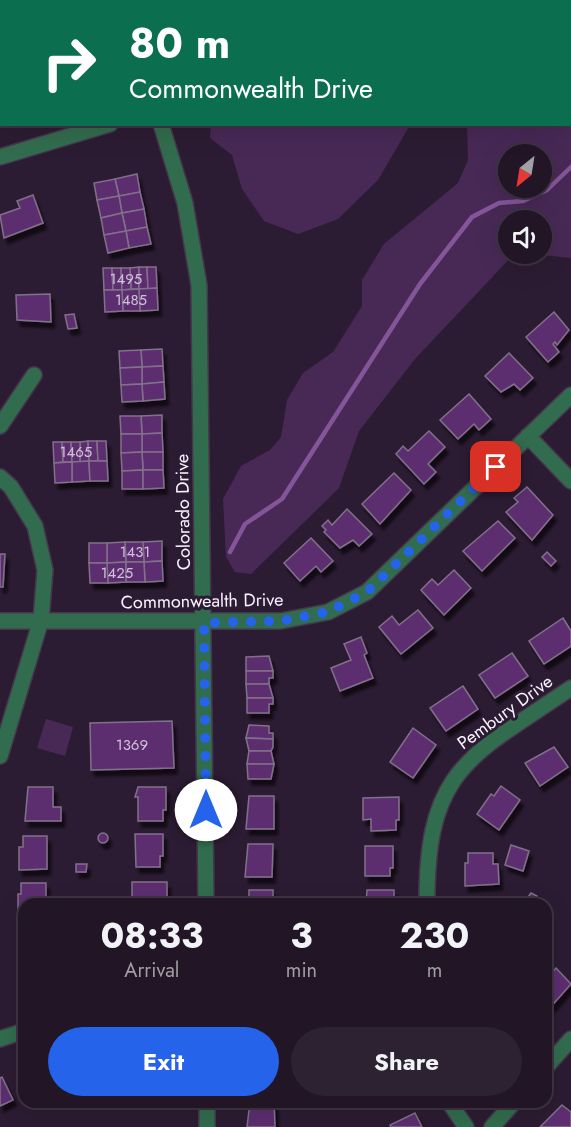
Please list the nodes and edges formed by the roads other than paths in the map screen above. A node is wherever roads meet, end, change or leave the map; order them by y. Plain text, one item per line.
1 (103, 126) edge
2 (162, 126) edge
3 (0, 157) edge
4 (34, 375) dead end
5 (571, 395) edge
6 (0, 426) edge
7 (528, 436) junction
8 (0, 477) edge
9 (571, 481) edge
10 (40, 620) junction
11 (0, 621) edge
12 (204, 623) junction
13 (571, 688) edge
14 (0, 756) edge
15 (206, 898) edge
16 (428, 898) edge
17 (18, 1033) edge
18 (0, 1039) edge
19 (571, 1039) edge
20 (552, 1060) edge
21 (207, 1108) edge
22 (453, 1108) edge
23 (509, 1108) edge
24 (207, 1127) edge
25 (466, 1127) edge
26 (492, 1127) edge

1 - 3 street
2 - 12 street, Colorado Drive
4 - 6 street
5 - 7 street, Commonwealth Drive
7 - 9 street
7 - 12 street, Commonwealth Drive
8 - 10 street
10 - 11 street, Commonwealth Drive
10 - 12 street, Commonwealth Drive
10 - 14 street
12 - 15 street, Colorado Drive
13 - 16 street, Pembury Drive
17 - 18 street
19 - 20 street
21 - 24 street
22 - 25 street
23 - 26 street

